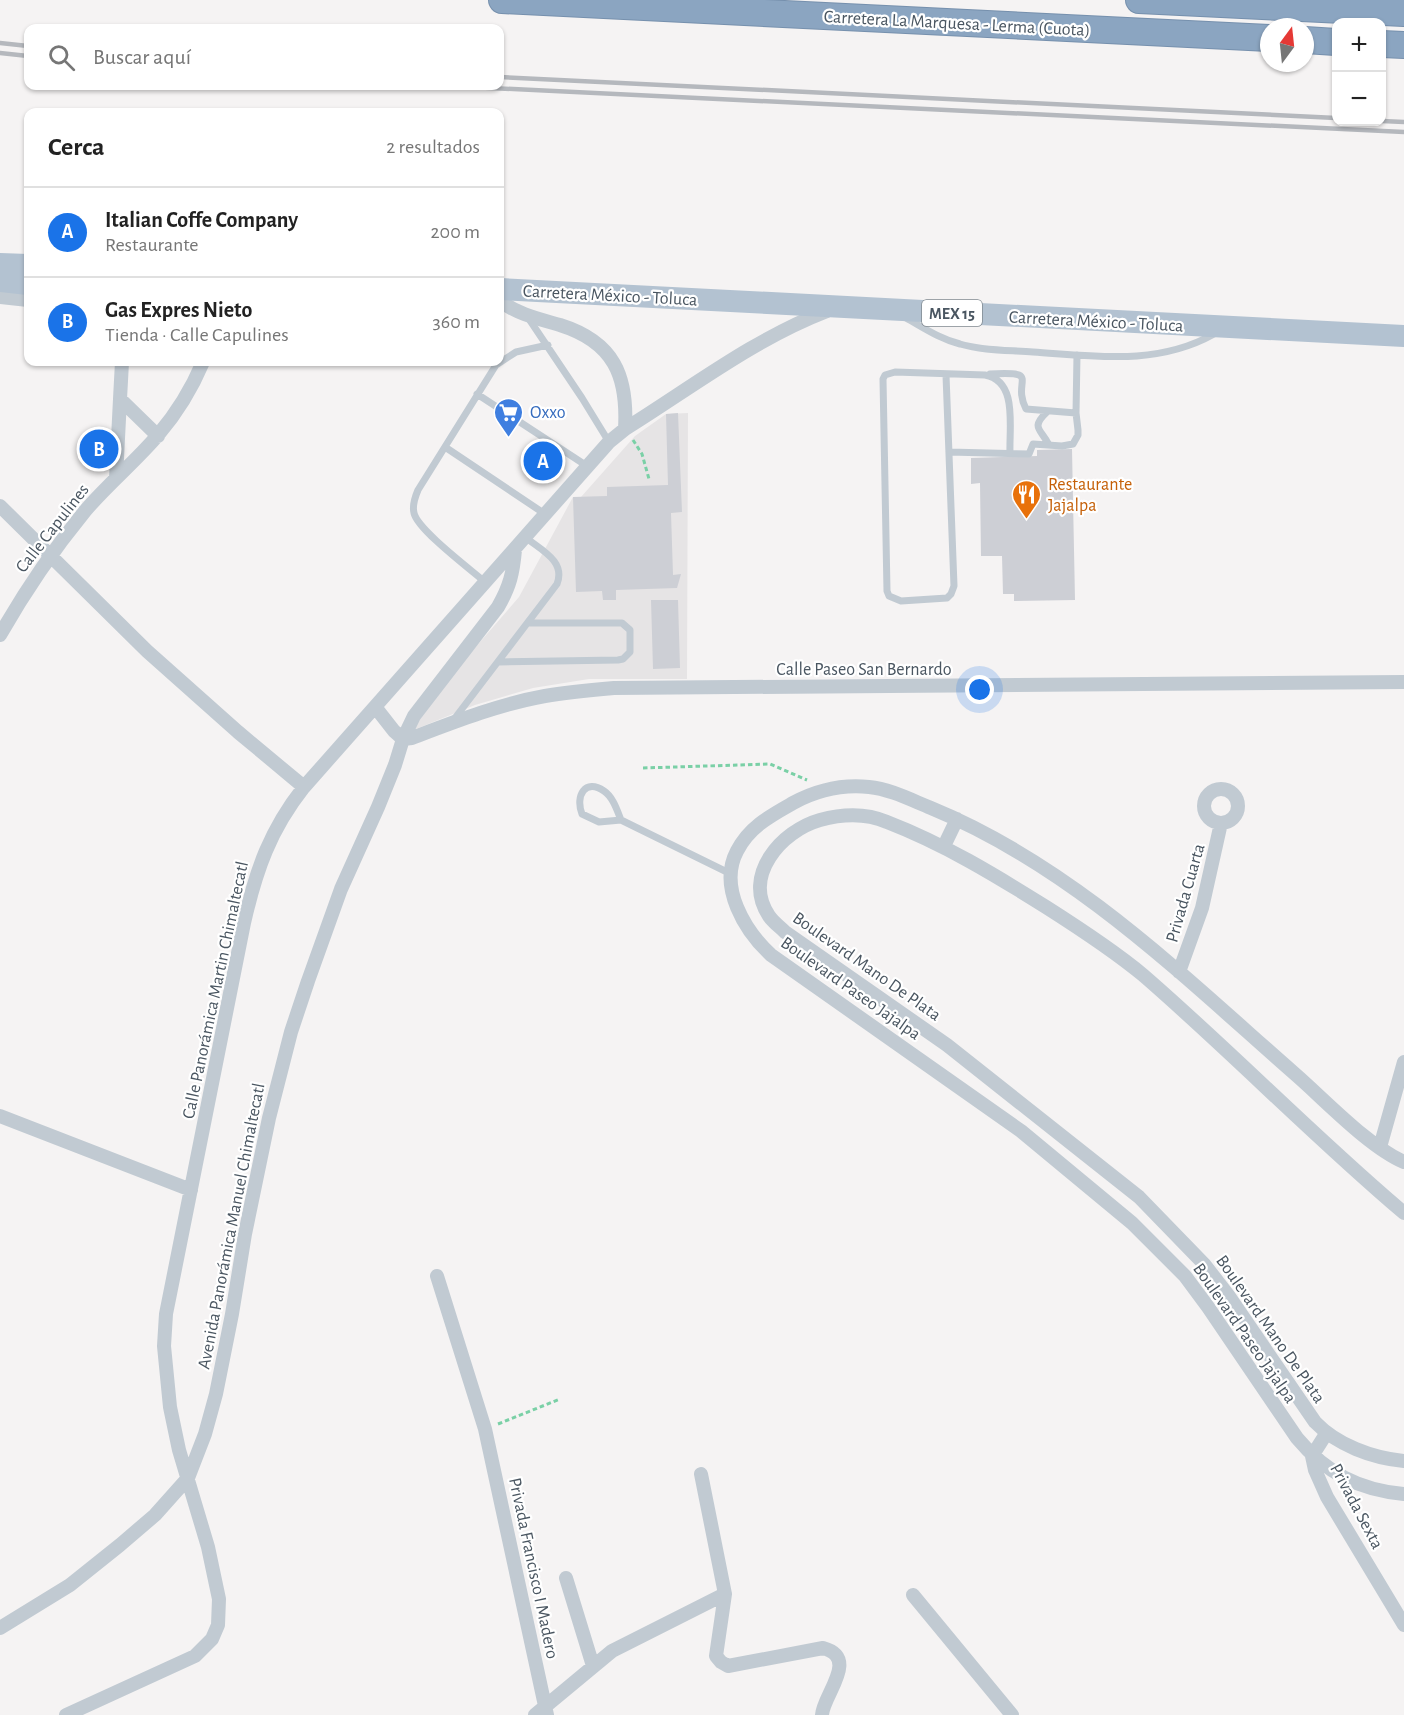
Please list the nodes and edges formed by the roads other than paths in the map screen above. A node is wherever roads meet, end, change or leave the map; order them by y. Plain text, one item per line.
1 (502, 0) edge
2 (1139, 0) edge
3 (1404, 13) edge
4 (1260, 38) edge
5 (1314, 41) edge
6 (1332, 42) edge
7 (1386, 44) edge
8 (1404, 45) edge
9 (0, 264) edge
10 (24, 265) edge
11 (0, 281) edge
12 (24, 284) edge
13 (504, 289) edge
14 (0, 297) edge
15 (24, 300) edge
16 (504, 303) edge
17 (838, 307) junction
18 (891, 310) junction
19 (504, 315) edge
20 (526, 315) junction
21 (1225, 327) junction
22 (1404, 336) edge
23 (548, 345) junction
24 (1077, 355) junction
25 (504, 358) edge
26 (122, 366) edge
27 (201, 366) edge
28 (495, 366) edge
29 (946, 375) junction
30 (985, 375) junction
31 (477, 394) junction
32 (120, 399) junction
33 (1047, 412) junction
34 (1076, 412) junction
35 (625, 429) junction
36 (158, 436) junction
37 (609, 442) junction
38 (1049, 445) junction
39 (445, 447) junction
40 (949, 452) junction
41 (1010, 453) junction
42 (586, 466) junction
43 (116, 478) junction
44 (0, 506) edge
45 (545, 514) junction
46 (525, 537) junction
47 (515, 550) junction
48 (50, 556) junction
49 (486, 583) junction
50 (528, 623) junction
51 (0, 635) edge
52 (499, 662) junction
53 (1404, 682) edge
54 (375, 708) junction
55 (451, 724) junction
56 (403, 739) junction
57 (304, 787) junction
58 (957, 819) junction
59 (621, 820) junction
60 (1221, 823) dead end
61 (944, 846) junction
62 (731, 874) junction
63 (1179, 972) junction
64 (947, 1045) junction
65 (1404, 1062) edge
66 (930, 1066) junction
67 (0, 1116) edge
68 (1380, 1147) junction
69 (1404, 1162) edge
70 (191, 1190) junction
71 (1404, 1213) edge
72 (437, 1276) dead end
73 (1326, 1434) junction
74 (1312, 1456) junction
75 (1404, 1461) edge
76 (701, 1474) dead end
77 (188, 1478) junction
78 (1404, 1494) edge
79 (566, 1578) dead end
80 (725, 1594) junction
81 (914, 1595) dead end
82 (1404, 1625) edge
83 (0, 1628) edge
84 (593, 1666) junction
85 (543, 1712) edge
86 (66, 1715) edge
87 (822, 1715) edge
88 (1012, 1715) edge

1 - 4 highway, Carretera La Marquesa - Lerma (Cuota)
2 - 3 highway
5 - 6 highway
7 - 8 highway
9 - 10 main road
11 - 12 main road
13 - 17 main road, Carretera México - Toluca / MEX 15
14 - 15 street
16 - 20 street
17 - 18 main road, Carretera México - Toluca / MEX 15
17 - 35 street, Calle Panorámica Martin Chimaltecatl
18 - 21 main road, Carretera México - Toluca / MEX 15
18 - 24 lane
19 - 20 street
20 - 23 lane
20 - 35 street
21 - 22 main road, Carretera México - Toluca / MEX 15
21 - 24 lane
23 - 25 lane
23 - 37 lane
24 - 34 lane
26 - 32 street
27 - 36 street, Calle Capulines
28 - 31 lane
29 - 30 lane
29 - 40 lane
29 - 40 lane
30 - 33 lane
30 - 41 lane
31 - 39 lane
31 - 42 lane
32 - 36 street
32 - 43 street
33 - 34 lane
33 - 38 lane
34 - 38 lane
35 - 37 street, Calle Panorámica Martin Chimaltecatl
36 - 43 street, Calle Capulines
37 - 42 street, Calle Panorámica Martin Chimaltecatl
38 - 41 lane
39 - 45 lane
39 - 49 lane
40 - 41 lane
42 - 45 street, Calle Panorámica Martin Chimaltecatl
43 - 48 street, Calle Capulines
44 - 48 street
45 - 46 street, Calle Panorámica Martin Chimaltecatl
46 - 47 street, Calle Panorámica Martin Chimaltecatl
46 - 50 lane
47 - 49 street, Calle Panorámica Martin Chimaltecatl
47 - 56 street, Avenida Panorámica Manuel Chimaltecatl
48 - 51 street, Calle Capulines
48 - 57 street
49 - 54 street, Calle Panorámica Martin Chimaltecatl
50 - 52 lane
50 - 52 lane
52 - 55 lane
53 - 55 street, Calle Paseo San Bernardo
54 - 56 street
54 - 57 street, Calle Panorámica Martin Chimaltecatl
55 - 56 street, Calle Paseo San Bernardo
56 - 77 street, Avenida Panorámica Manuel Chimaltecatl
57 - 70 street, Calle Panorámica Martin Chimaltecatl
58 - 61 street
58 - 62 street, Boulevard Paseo Jajalpa
58 - 63 street, Boulevard Paseo Jajalpa
59 - 59 lane
59 - 62 lane
60 - 63 street, Privada Cuarta
61 - 64 street, Boulevard Mano De Plata
61 - 71 street, Boulevard Mano De Plata
62 - 66 street, Boulevard Paseo Jajalpa
63 - 68 street, Boulevard Paseo Jajalpa
64 - 66 street
64 - 73 street, Boulevard Mano De Plata
65 - 68 street
66 - 74 street, Boulevard Paseo Jajalpa
67 - 70 street
68 - 69 street, Boulevard Paseo Jajalpa
70 - 77 street, Calle Panorámica Martin Chimaltecatl
72 - 85 street, Privada Francisco I Madero
73 - 74 street, Privada Sexta
73 - 75 street, Boulevard Mano De Plata
74 - 78 street, Boulevard Paseo Jajalpa
74 - 82 street, Privada Sexta
76 - 80 street
77 - 83 street
77 - 86 street, Calle Panorámica Martin Chimaltecatl
79 - 84 street
80 - 84 street
80 - 87 street
81 - 88 street
84 - 85 street

